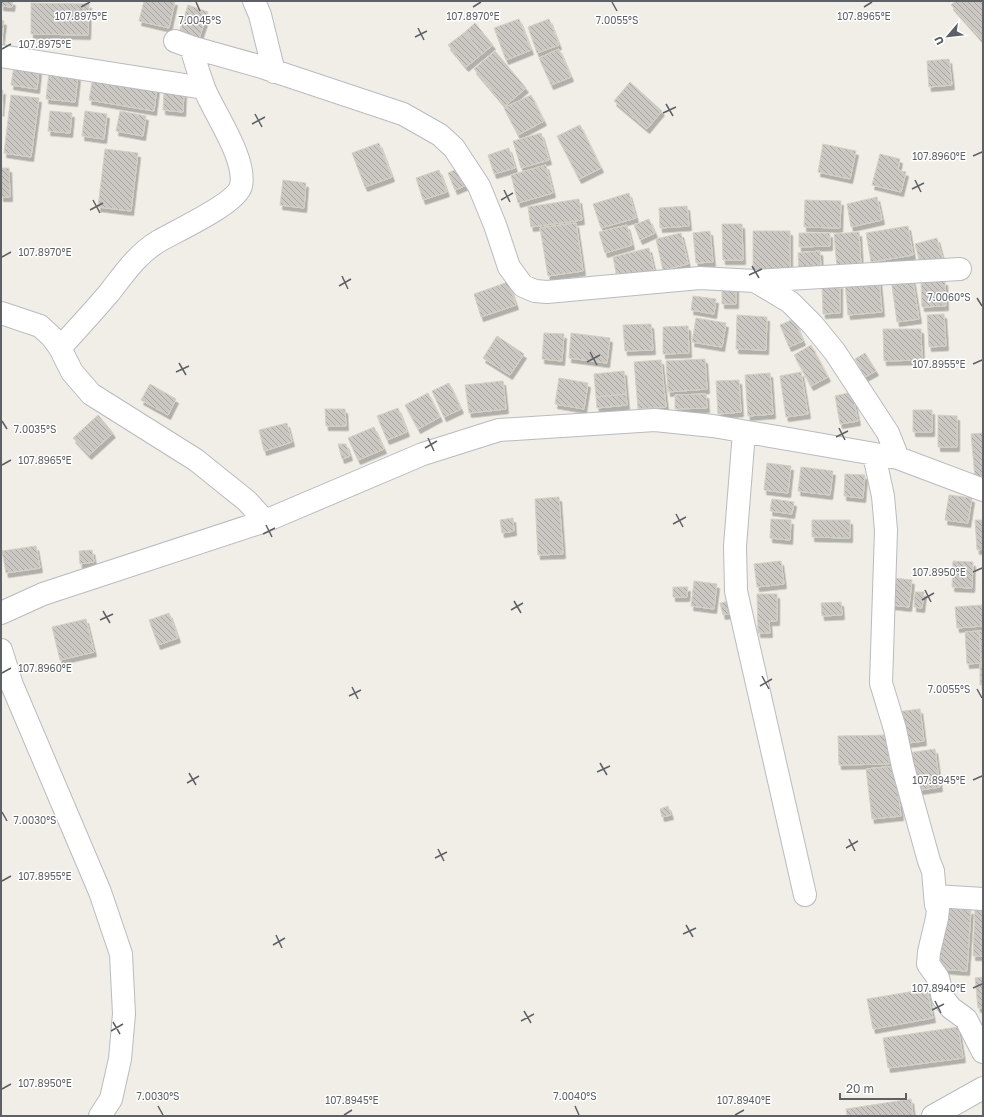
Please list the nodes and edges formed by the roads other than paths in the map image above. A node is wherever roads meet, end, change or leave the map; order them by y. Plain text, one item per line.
1 (254, 1) edge
2 (1, 56) edge
3 (274, 72) junction
4 (204, 88) junction
5 (960, 268) dead end
6 (755, 281) junction
7 (1, 313) edge
8 (60, 348) junction
9 (744, 432) junction
10 (874, 455) junction
11 (898, 458) junction
12 (983, 490) edge
13 (265, 522) junction
14 (1, 612) edge
15 (1, 650) edge
16 (805, 895) dead end
17 (935, 896) junction
18 (983, 899) edge
19 (983, 1052) edge
20 (983, 1088) edge
21 (100, 1116) edge
22 (933, 1116) edge

1 - 3 street
2 - 4 street
3 - 4 street
3 - 6 street
4 - 8 street
5 - 6 street
6 - 11 street
7 - 8 street
8 - 13 street
9 - 10 street
9 - 13 street
9 - 16 street
10 - 11 street
10 - 17 street
11 - 12 street
13 - 14 street
15 - 21 street
17 - 18 street
17 - 19 street
20 - 22 street

